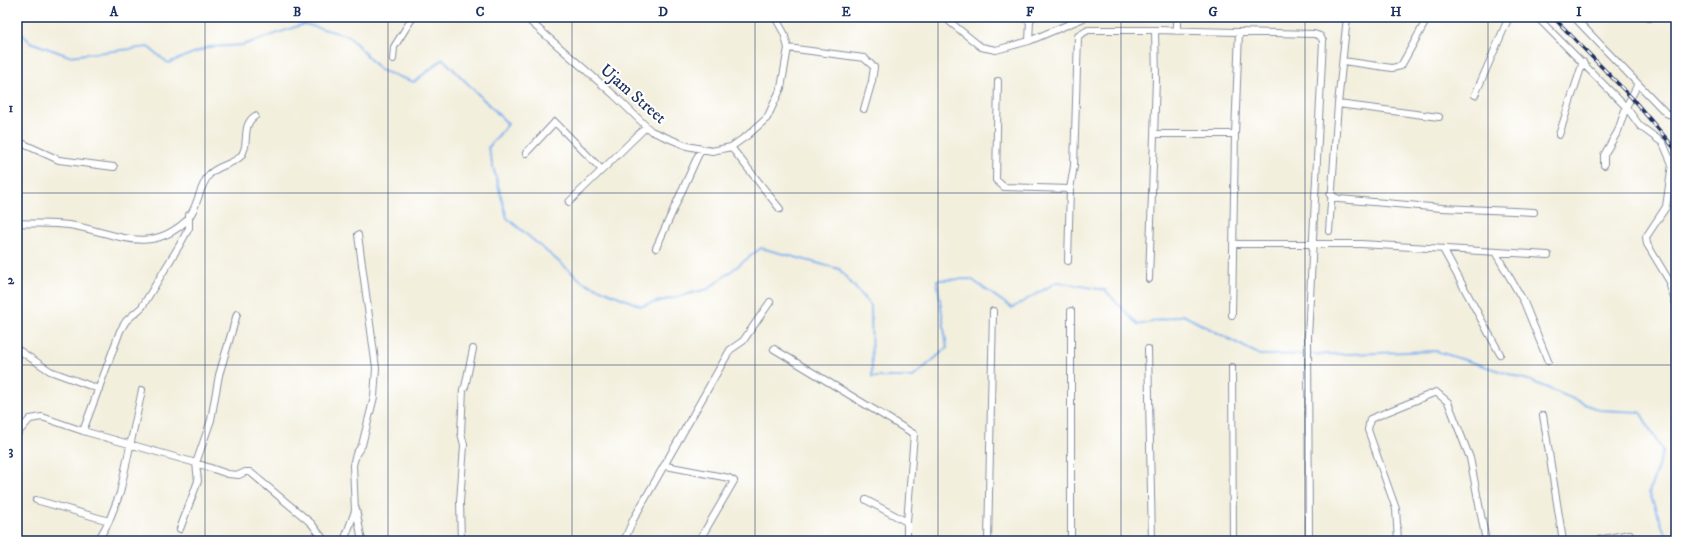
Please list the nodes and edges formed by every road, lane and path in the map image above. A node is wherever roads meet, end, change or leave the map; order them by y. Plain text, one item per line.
1 (413, 17) edge
2 (526, 17) edge
3 (775, 17) edge
4 (952, 17) edge
5 (1021, 17) edge
6 (1086, 17) edge
7 (1177, 17) edge
8 (1347, 17) edge
9 (1428, 17) edge
10 (1509, 17) edge
11 (1537, 17) edge
12 (1574, 17) edge
13 (1031, 19) edge
14 (1155, 30) junction
15 (1177, 31) junction
16 (1239, 32) junction
17 (1029, 40) junction
18 (788, 48) junction
19 (393, 59) dead end
20 (1343, 61) junction
21 (1583, 62) junction
22 (998, 81) dead end
23 (1638, 84) junction
24 (1475, 95) dead end
25 (1338, 104) junction
26 (1626, 107) junction
27 (864, 109) dead end
28 (256, 116) dead end
29 (1439, 117) dead end
30 (1676, 117) edge
31 (646, 127) junction
32 (1154, 134) junction
33 (1235, 134) junction
34 (1559, 135) dead end
35 (17, 141) edge
36 (731, 147) junction
37 (701, 149) junction
38 (526, 153) dead end
39 (1604, 165) dead end
40 (114, 167) dead end
41 (602, 170) junction
42 (1070, 189) junction
43 (1330, 195) junction
44 (569, 202) dead end
45 (780, 209) dead end
46 (1534, 212) dead end
47 (189, 215) junction
48 (17, 223) edge
49 (1329, 231) dead end
50 (358, 235) dead end
51 (1314, 243) junction
52 (1233, 244) junction
53 (656, 248) dead end
54 (1443, 249) junction
55 (1495, 252) junction
56 (1548, 255) dead end
57 (1068, 261) dead end
58 (1666, 276) junction
59 (1149, 279) dead end
60 (1676, 292) edge
61 (770, 302) dead end
62 (1676, 304) edge
63 (993, 311) dead end
64 (1072, 311) dead end
65 (237, 314) dead end
66 (1232, 314) dead end
67 (17, 349) edge
68 (473, 349) dead end
69 (774, 349) dead end
70 (1148, 349) dead end
71 (1500, 354) dead end
72 (1548, 361) dead end
73 (1232, 367) dead end
74 (99, 390) junction
75 (142, 390) dead end
76 (1544, 415) dead end
77 (83, 431) junction
78 (17, 434) edge
79 (130, 444) junction
80 (196, 463) junction
81 (666, 466) junction
82 (354, 496) junction
83 (36, 500) dead end
84 (866, 500) dead end
85 (109, 521) junction
86 (907, 522) junction
87 (180, 529) dead end
88 (98, 541) edge
89 (325, 541) edge
90 (344, 541) edge
91 (362, 541) edge
92 (462, 541) edge
93 (624, 541) edge
94 (700, 541) edge
95 (908, 541) edge
96 (988, 541) edge
97 (1071, 541) edge
98 (1152, 541) edge
99 (1232, 541) edge
100 (1309, 541) edge
101 (1398, 541) edge
102 (1486, 541) edge
103 (1563, 541) edge
104 (1592, 541) edge
105 (1634, 541) edge

1 - 19 street
2 - 31 street, Ujam Street
3 - 18 street, Ujam Street
4 - 17 street
5 - 13 street
6 - 17 street
7 - 15 street
8 - 20 street
9 - 20 street
10 - 24 street
11 - 21 street
12 - 23 street
13 - 17 street
14 - 15 street
14 - 32 street
14 - 42 street
15 - 16 street
16 - 33 street
16 - 51 street
18 - 27 street
18 - 36 street, Ujam Street
20 - 25 street
21 - 26 street
21 - 34 street
22 - 42 street
23 - 26 street
23 - 30 street
25 - 29 street
25 - 43 street
26 - 39 street
26 - 58 street
28 - 47 street
31 - 37 street, Ujam Street
31 - 41 street
32 - 33 street
32 - 59 street
33 - 52 street
35 - 40 street
36 - 37 street, Ujam Street
36 - 45 street
37 - 53 street
38 - 41 street
41 - 44 street
42 - 57 street
43 - 46 street
43 - 49 street
47 - 48 street
47 - 74 street
50 - 82 street
51 - 52 street
51 - 54 street
51 - 100 street
52 - 66 street
54 - 55 street
54 - 71 street
55 - 56 street
55 - 72 street
58 - 60 street
58 - 62 street
61 - 81 street
63 - 96 street
64 - 97 street
65 - 80 street
67 - 74 street
68 - 92 street
69 - 86 street
70 - 98 street
73 - 99 street
74 - 77 street
75 - 79 street
76 - 103 street
77 - 78 street
77 - 79 street
79 - 80 street
79 - 85 street
80 - 87 street
80 - 89 street
81 - 93 street
81 - 94 street
82 - 90 street
82 - 91 street
83 - 85 street
84 - 86 street
85 - 88 street
86 - 95 street
101 - 102 street
104 - 105 street

